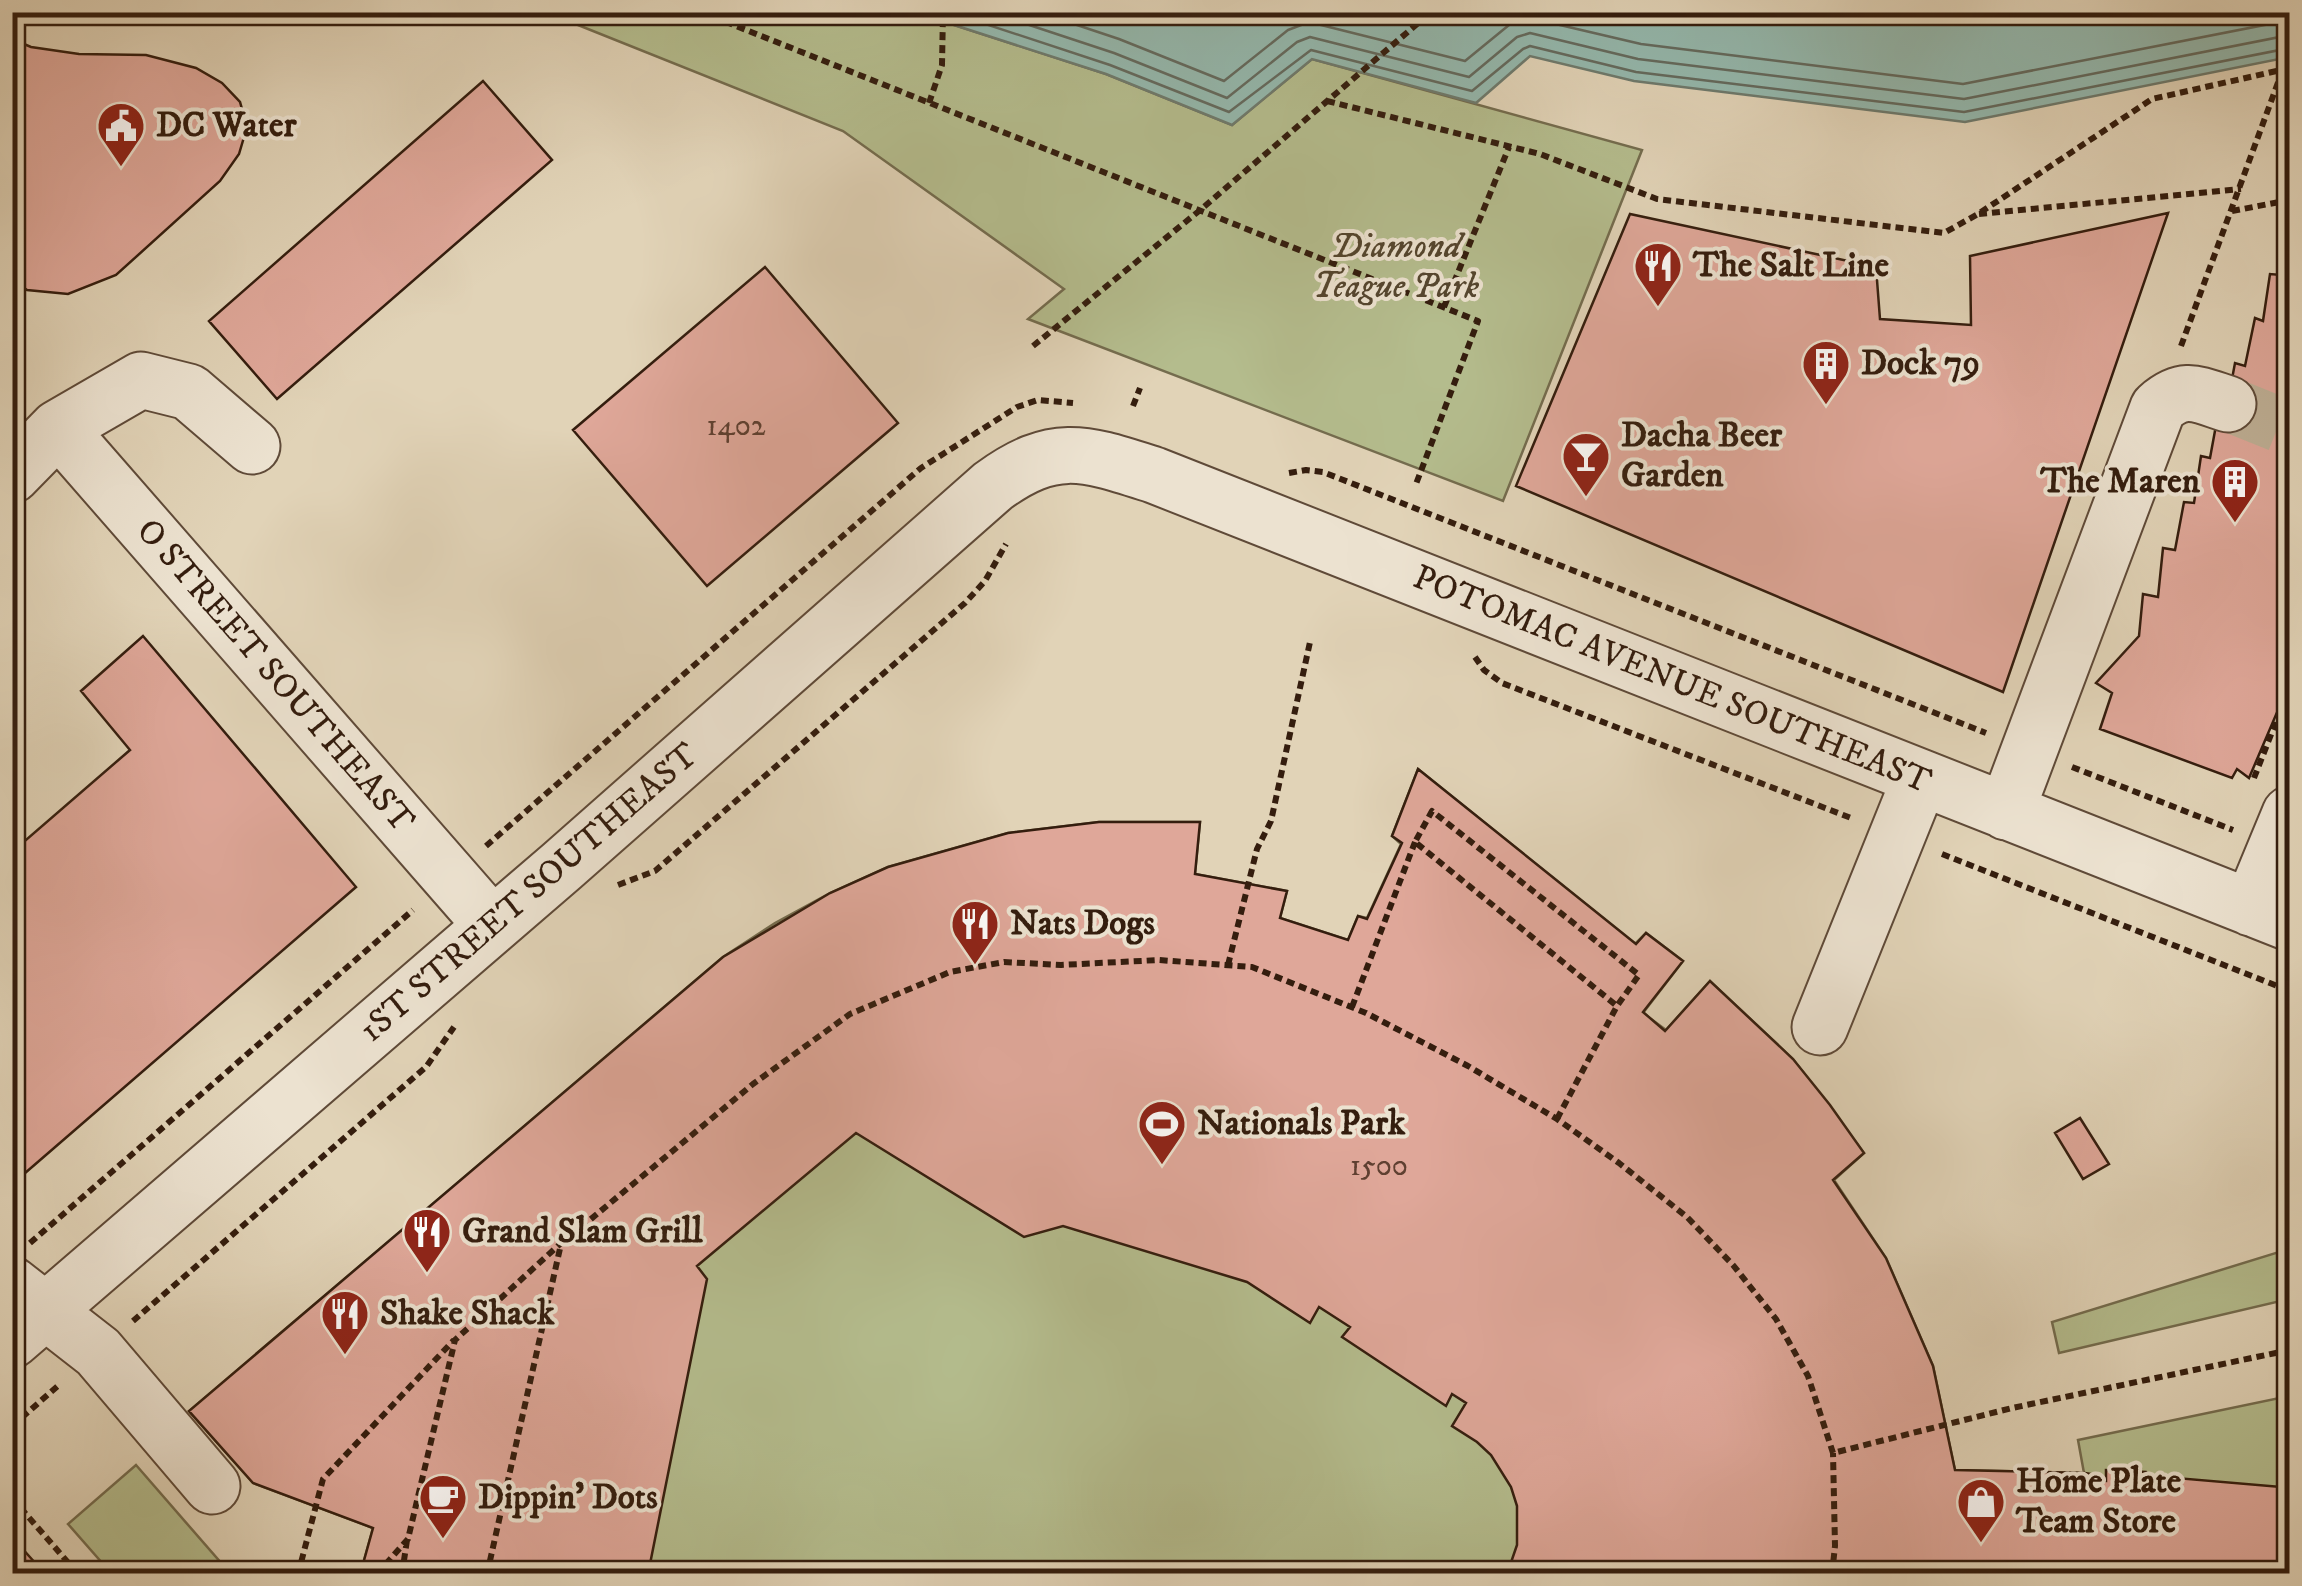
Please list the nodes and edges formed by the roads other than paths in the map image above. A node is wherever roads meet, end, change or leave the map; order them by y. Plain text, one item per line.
1 (2228, 404) tunnel mouth
2 (58, 428) junction
3 (252, 446) dead end
4 (1051, 455) joint
5 (12, 475) edge
6 (1920, 779) junction
7 (2270, 800) edge
8 (2006, 812) junction
9 (2270, 915) edge
10 (492, 925) junction
11 (1820, 1026) dead end
12 (24, 1296) edge
13 (212, 1486) dead end

1 - 8 street
2 - 3 street
2 - 5 street
2 - 10 street, O STREET SOUTHEAST
4 - 6 street, POTOMAC AVENUE SOUTHEAST
4 - 10 street, 1ST STREET SOUTHEAST
6 - 8 street, POTOMAC AVENUE SOUTHEAST
6 - 11 street
7 - 9 street
8 - 9 street, POTOMAC AVENUE SOUTHEAST
10 - 12 street, 1ST STREET SOUTHEAST
12 - 13 street

